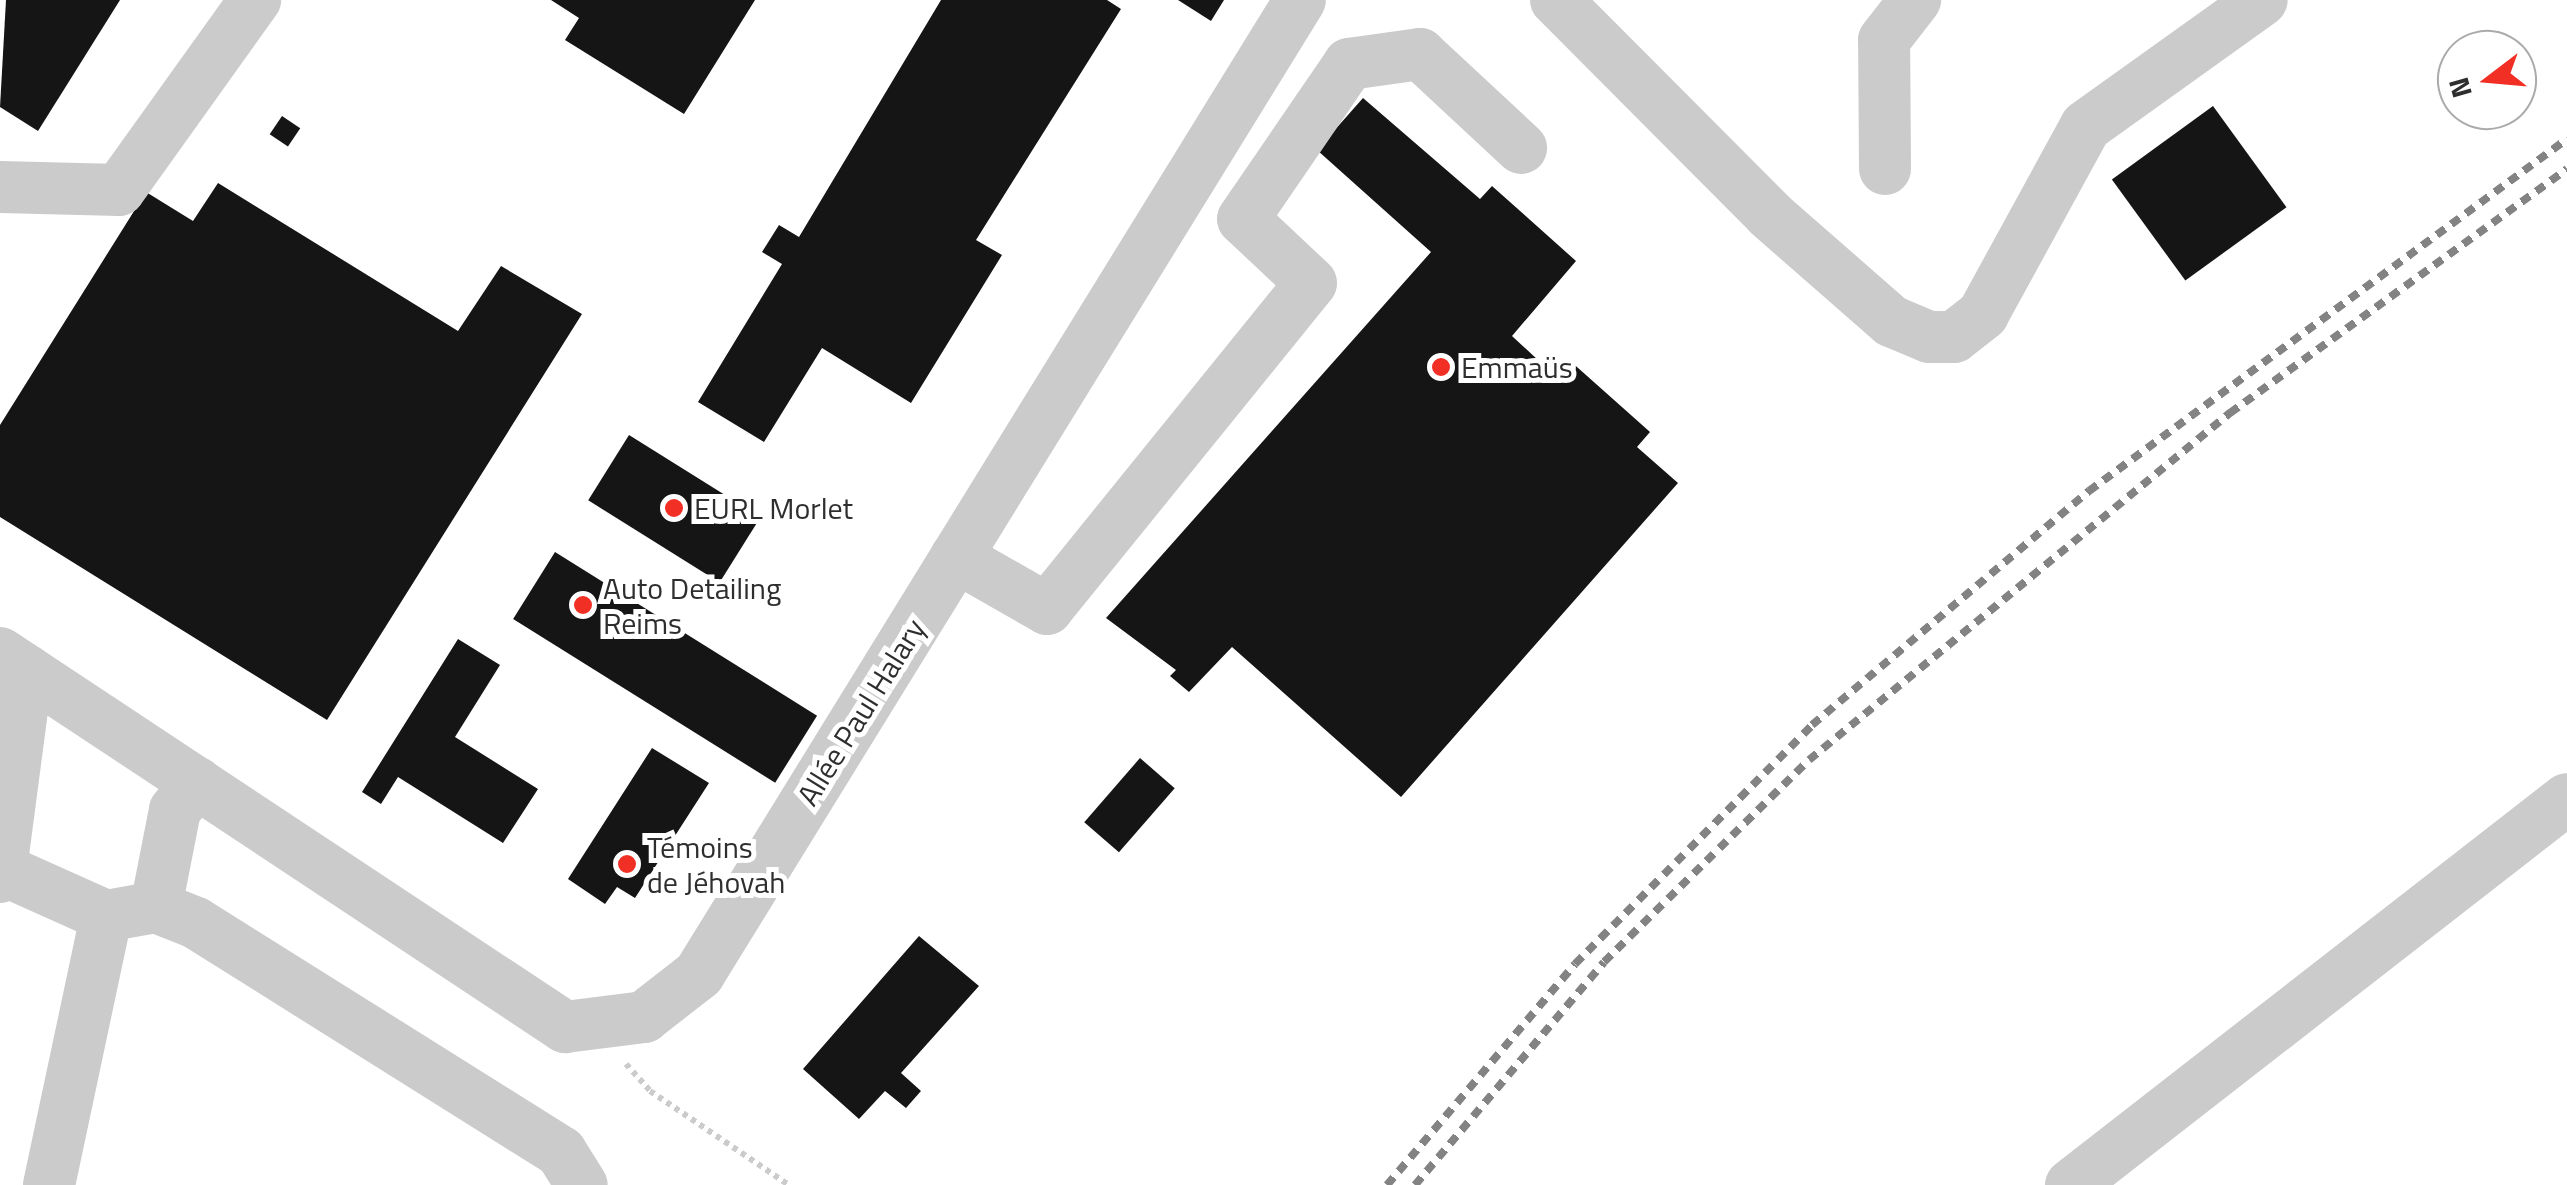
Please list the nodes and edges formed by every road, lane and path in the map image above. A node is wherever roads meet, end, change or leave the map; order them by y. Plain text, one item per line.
1 (255, 0) edge
2 (1300, 0) edge
3 (1556, 0) edge
4 (1916, 0) edge
5 (2237, 7) edge
6 (1521, 148) dead end
7 (1885, 169) dead end
8 (0, 187) edge
9 (956, 557) junction
10 (14, 662) edge
11 (197, 784) junction
12 (2567, 799) edge
13 (1, 869) edge
14 (0, 876) edge
15 (156, 907) junction
16 (106, 916) junction
17 (597, 1030) junction
18 (49, 1185) edge
19 (582, 1185) edge
20 (789, 1185) edge
21 (2071, 1185) edge

1 - 8 street
2 - 9 street, Allée Paul Halary
3 - 5 street
4 - 7 street
6 - 9 street
9 - 17 street, Allée Paul Halary
10 - 11 street
10 - 13 street
11 - 15 street
11 - 17 street
12 - 21 street
13 - 14 street
13 - 16 street
15 - 16 street
15 - 19 street
16 - 18 street
17 - 20 path

